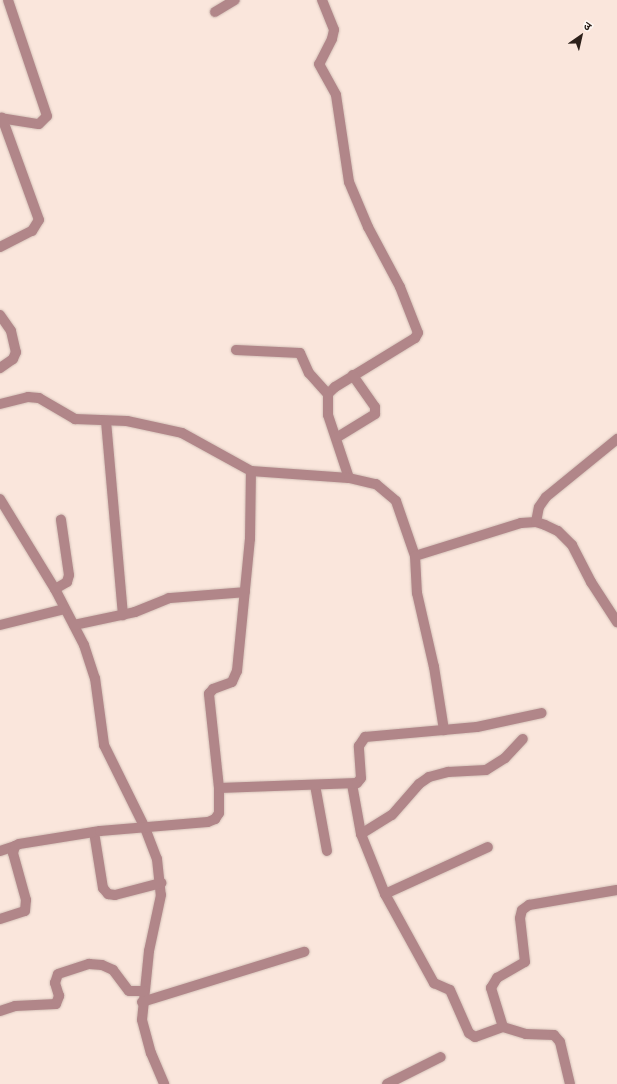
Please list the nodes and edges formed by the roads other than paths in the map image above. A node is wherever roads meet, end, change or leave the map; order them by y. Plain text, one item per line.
1 (8, 0) edge
2 (235, 0) edge
3 (322, 0) edge
4 (215, 12) dead end
5 (1, 118) edge
6 (0, 247) edge
7 (0, 315) edge
8 (236, 350) dead end
9 (0, 368) edge
10 (353, 375) junction
11 (328, 394) junction
12 (0, 404) edge
13 (106, 421) junction
14 (336, 438) junction
15 (617, 439) edge
16 (251, 471) junction
17 (349, 478) junction
18 (0, 499) edge
19 (61, 520) dead end
20 (536, 522) junction
21 (415, 556) junction
22 (55, 589) junction
23 (245, 592) junction
24 (64, 609) junction
25 (123, 614) junction
26 (617, 622) edge
27 (0, 625) edge
28 (74, 625) junction
29 (542, 713) dead end
30 (444, 730) junction
31 (523, 739) dead end
32 (315, 784) junction
33 (352, 784) junction
34 (219, 788) junction
35 (145, 828) junction
36 (94, 832) junction
37 (361, 834) junction
38 (15, 846) junction
39 (488, 847) dead end
40 (0, 851) edge
41 (327, 851) dead end
42 (161, 883) junction
43 (617, 890) edge
44 (386, 894) junction
45 (0, 919) edge
46 (304, 952) dead end
47 (144, 991) junction
48 (142, 1002) junction
49 (0, 1011) edge
50 (503, 1027) junction
51 (441, 1057) dead end
52 (164, 1084) edge
53 (387, 1084) edge
54 (570, 1084) edge

1 - 5 street
2 - 4 street
3 - 10 street
5 - 6 street
7 - 9 street
8 - 11 street
10 - 11 street
10 - 14 street
11 - 14 street
12 - 13 street
13 - 16 street
13 - 25 street
14 - 17 street
15 - 20 street
16 - 17 street
16 - 23 street
17 - 21 street
18 - 22 street
19 - 22 street
20 - 21 street
20 - 26 street
21 - 30 street
22 - 24 street
23 - 25 street
23 - 34 street
24 - 27 street
24 - 28 street
25 - 28 street
28 - 35 street
29 - 30 street
30 - 33 street
31 - 37 street
32 - 33 street
32 - 34 street
32 - 41 street
33 - 37 street
34 - 35 street
35 - 36 street
35 - 42 street
36 - 38 street
36 - 42 street
37 - 44 street
38 - 40 street
38 - 45 street
39 - 44 street
42 - 47 street
43 - 50 street
44 - 50 street
46 - 48 street
47 - 48 street
47 - 49 street
48 - 52 street
50 - 54 street
51 - 53 street

